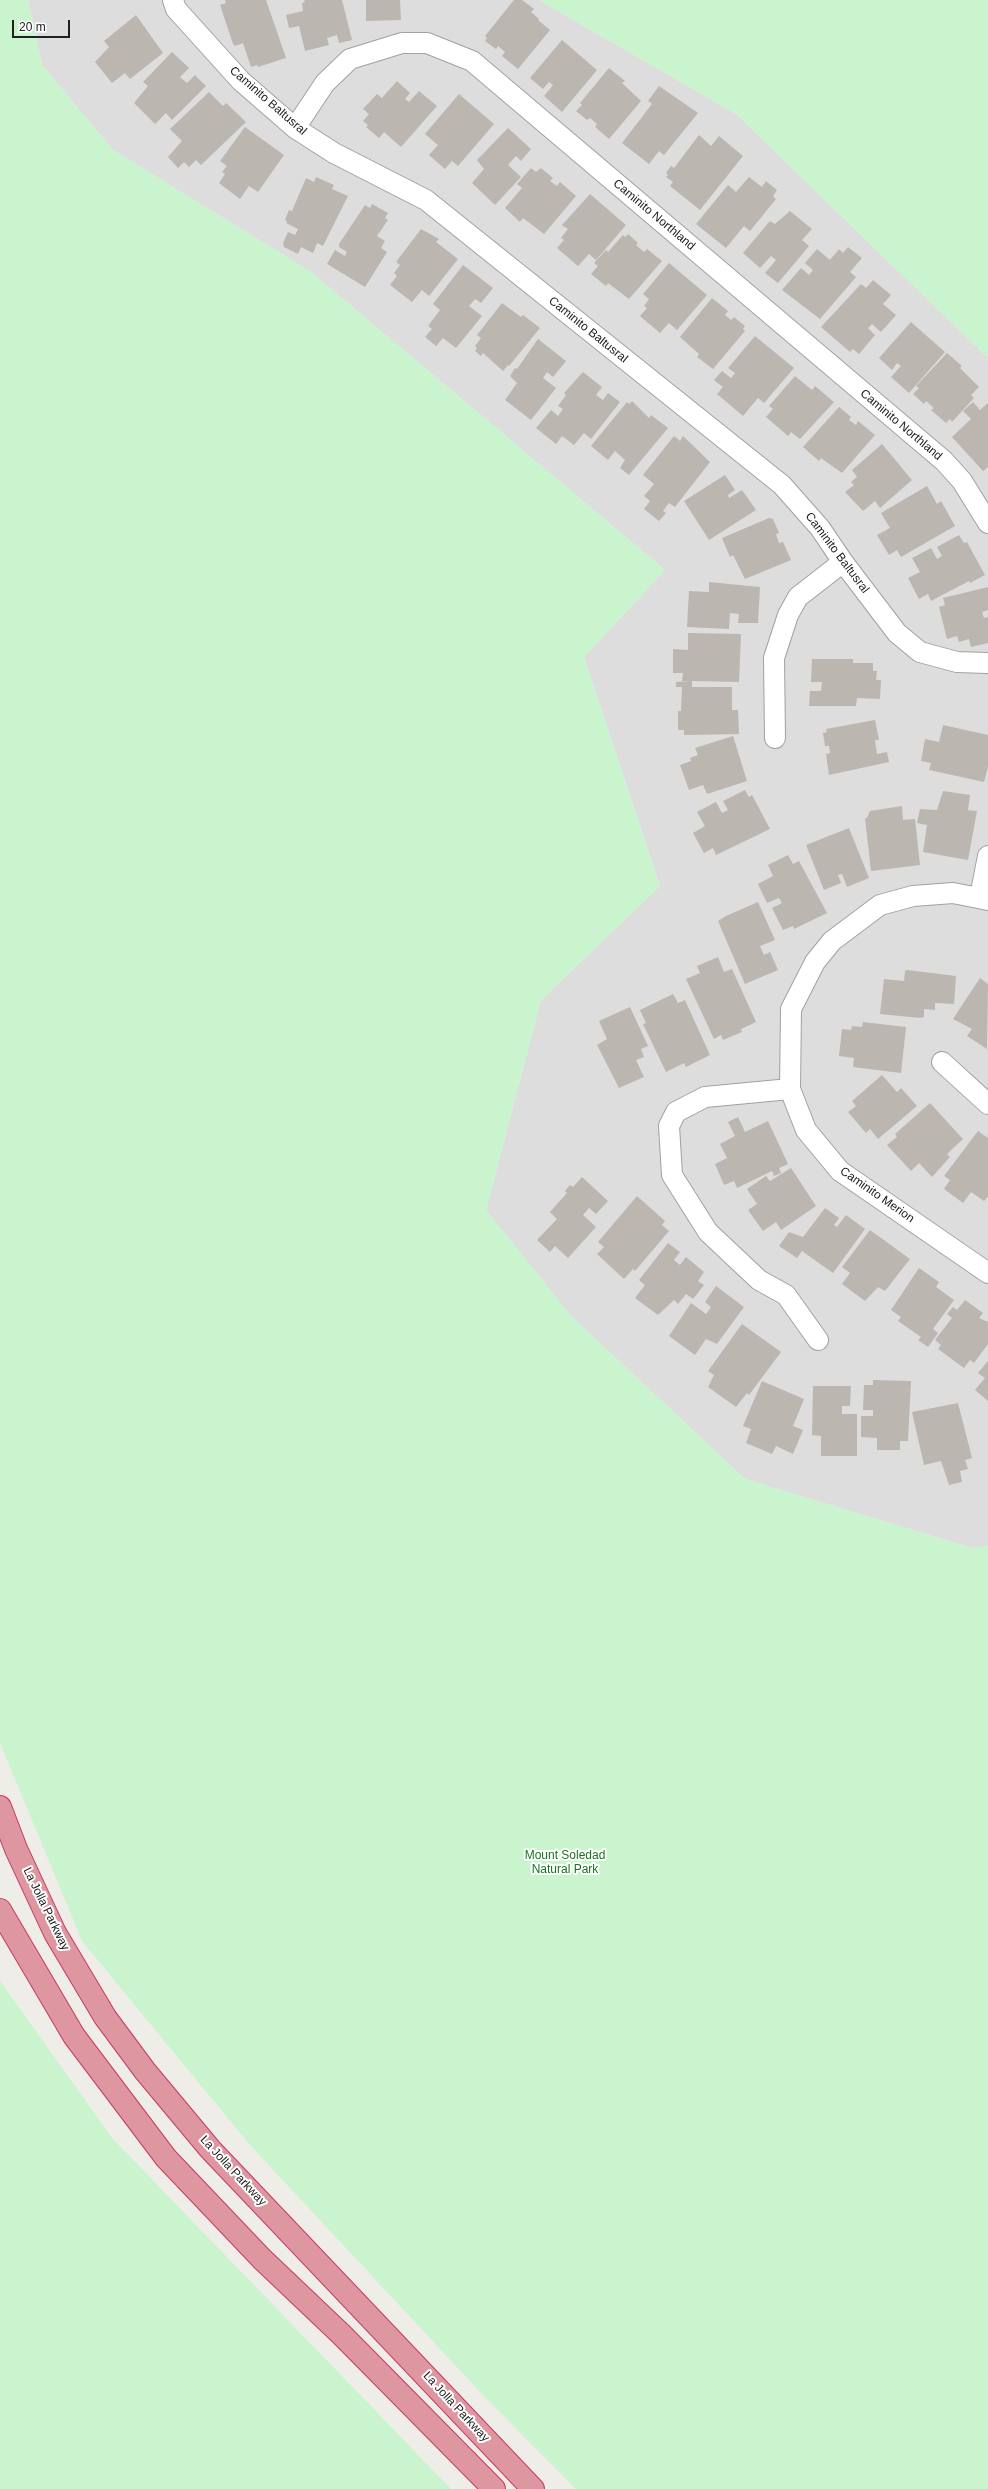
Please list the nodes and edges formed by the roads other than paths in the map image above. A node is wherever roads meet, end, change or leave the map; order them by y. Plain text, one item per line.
1 (173, 0) edge
2 (295, 128) junction
3 (988, 523) edge
4 (843, 562) junction
5 (988, 663) edge
6 (775, 738) dead end
7 (988, 856) edge
8 (984, 899) edge
9 (942, 1062) dead end
10 (790, 1089) junction
11 (988, 1104) edge
12 (988, 1273) edge
13 (818, 1340) dead end
14 (0, 1807) edge
15 (0, 1910) edge
16 (494, 2489) edge
17 (533, 2489) edge

1 - 2 street, Caminito Baltusral
2 - 3 street, Caminito Northland
2 - 4 street, Caminito Baltusral
4 - 5 street, Caminito Baltusral
4 - 6 street
7 - 8 street
8 - 10 street, Caminito Merion
9 - 11 street
10 - 12 street, Caminito Merion
10 - 13 street
14 - 17 highway, La Jolla Parkway
15 - 16 highway

